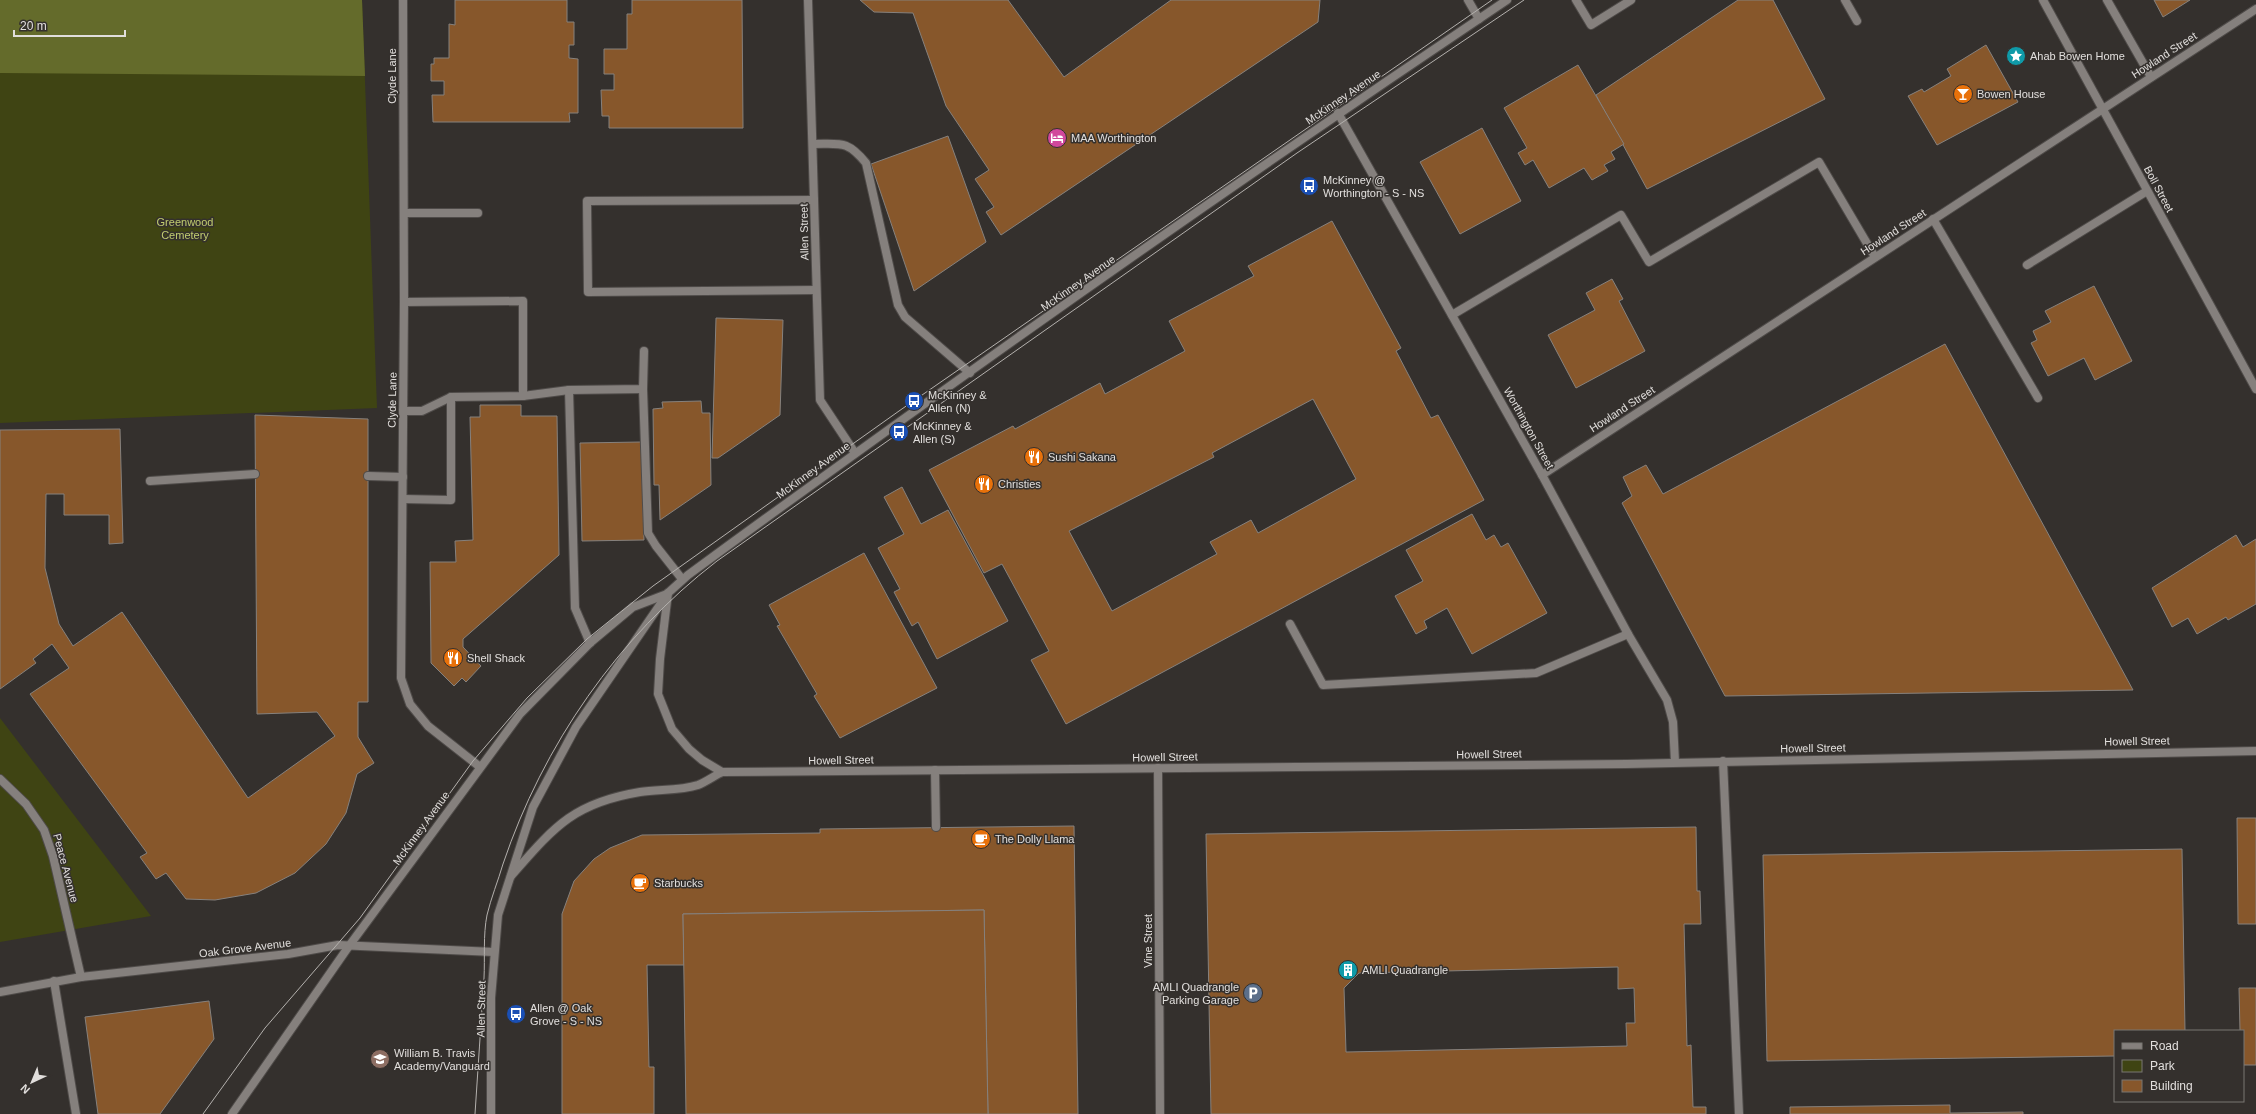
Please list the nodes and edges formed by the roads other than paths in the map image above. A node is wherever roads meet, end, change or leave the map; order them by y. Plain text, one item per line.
1 (402, 0) edge
2 (808, 0) edge
3 (1468, 0) edge
4 (1506, 0) edge
5 (1576, 0) edge
6 (1631, 0) edge
7 (1844, 0) edge
8 (2043, 0) edge
9 (2107, 0) edge
10 (2256, 9) edge
11 (1479, 19) junction
12 (1858, 21) dead end
13 (2151, 77) junction
14 (2102, 109) junction
15 (1338, 114) junction
16 (813, 144) junction
17 (2148, 191) junction
18 (814, 200) junction
19 (404, 212) junction
20 (478, 213) dead end
21 (1933, 219) junction
22 (1875, 257) junction
23 (2027, 265) dead end
24 (816, 290) junction
25 (404, 302) junction
26 (1452, 315) junction
27 (644, 351) dead end
28 (970, 373) junction
29 (643, 389) junction
30 (570, 390) junction
31 (2256, 390) edge
32 (451, 396) junction
33 (523, 396) junction
34 (2038, 398) dead end
35 (402, 411) junction
36 (855, 453) junction
37 (255, 474) dead end
38 (1542, 475) junction
39 (368, 476) dead end
40 (403, 477) junction
41 (150, 481) dead end
42 (403, 499) junction
43 (682, 579) junction
44 (668, 593) junction
45 (1290, 624) dead end
46 (1628, 634) junction
47 (590, 643) junction
48 (2256, 750) edge
49 (1675, 762) junction
50 (1723, 762) junction
51 (480, 767) junction
52 (1158, 768) junction
53 (935, 770) junction
54 (722, 772) junction
55 (0, 779) edge
56 (936, 827) dead end
57 (510, 876) junction
58 (349, 946) junction
59 (494, 952) junction
60 (81, 977) junction
61 (54, 981) junction
62 (0, 992) edge
63 (76, 1114) edge
64 (232, 1114) edge
65 (491, 1114) edge
66 (1160, 1114) edge
67 (1739, 1114) edge

1 - 19 street, Clyde Lane
2 - 16 street, Allen Street
3 - 11 street
4 - 11 street, McKinney Avenue
5 - 6 street
7 - 12 street
8 - 14 street, Boll Street
9 - 13 street
10 - 13 street, Howland Street
11 - 15 street, McKinney Avenue
13 - 14 street, Howland Street
14 - 17 street, Boll Street
14 - 21 street, Howland Street
15 - 26 street, Worthington Street
15 - 28 street, McKinney Avenue
16 - 18 street, Allen Street
16 - 28 street
17 - 23 street
17 - 31 street, Boll Street
18 - 24 street, Allen Street
18 - 24 street
19 - 20 street
19 - 25 street, Clyde Lane
21 - 22 street, Howland Street
21 - 34 street
22 - 26 street
22 - 38 street, Howland Street
24 - 36 street, Allen Street
25 - 33 street
25 - 35 street, Clyde Lane
26 - 38 street, Worthington Street
27 - 29 street
28 - 36 street, McKinney Avenue
29 - 30 street
29 - 43 street
30 - 33 street
30 - 47 street
32 - 33 street
32 - 35 street
32 - 42 street
35 - 40 street, Clyde Lane
36 - 43 street, McKinney Avenue
37 - 41 street
38 - 46 street, Worthington Street
39 - 40 street
40 - 42 street, Clyde Lane
42 - 51 street, Clyde Lane
43 - 44 street, McKinney Avenue
44 - 47 street, McKinney Avenue
44 - 54 street
44 - 57 street, McKinney Avenue
45 - 46 street
46 - 49 street, Worthington Street
47 - 51 street, McKinney Avenue
48 - 50 street, Howell Street
49 - 50 street, Howell Street
49 - 52 street, Howell Street
50 - 67 street
51 - 58 street, McKinney Avenue
52 - 53 street, Howell Street
52 - 66 street, Vine Street
53 - 54 street, Howell Street
53 - 56 street
54 - 57 street, Howell Street
55 - 60 street, Peace Avenue
57 - 59 street, McKinney Avenue
58 - 59 street, Oak Grove Avenue
58 - 60 street, Oak Grove Avenue
58 - 64 street, McKinney Avenue
59 - 65 street, Allen Street
60 - 61 street, Oak Grove Avenue
61 - 62 street, Oak Grove Avenue
61 - 63 street

